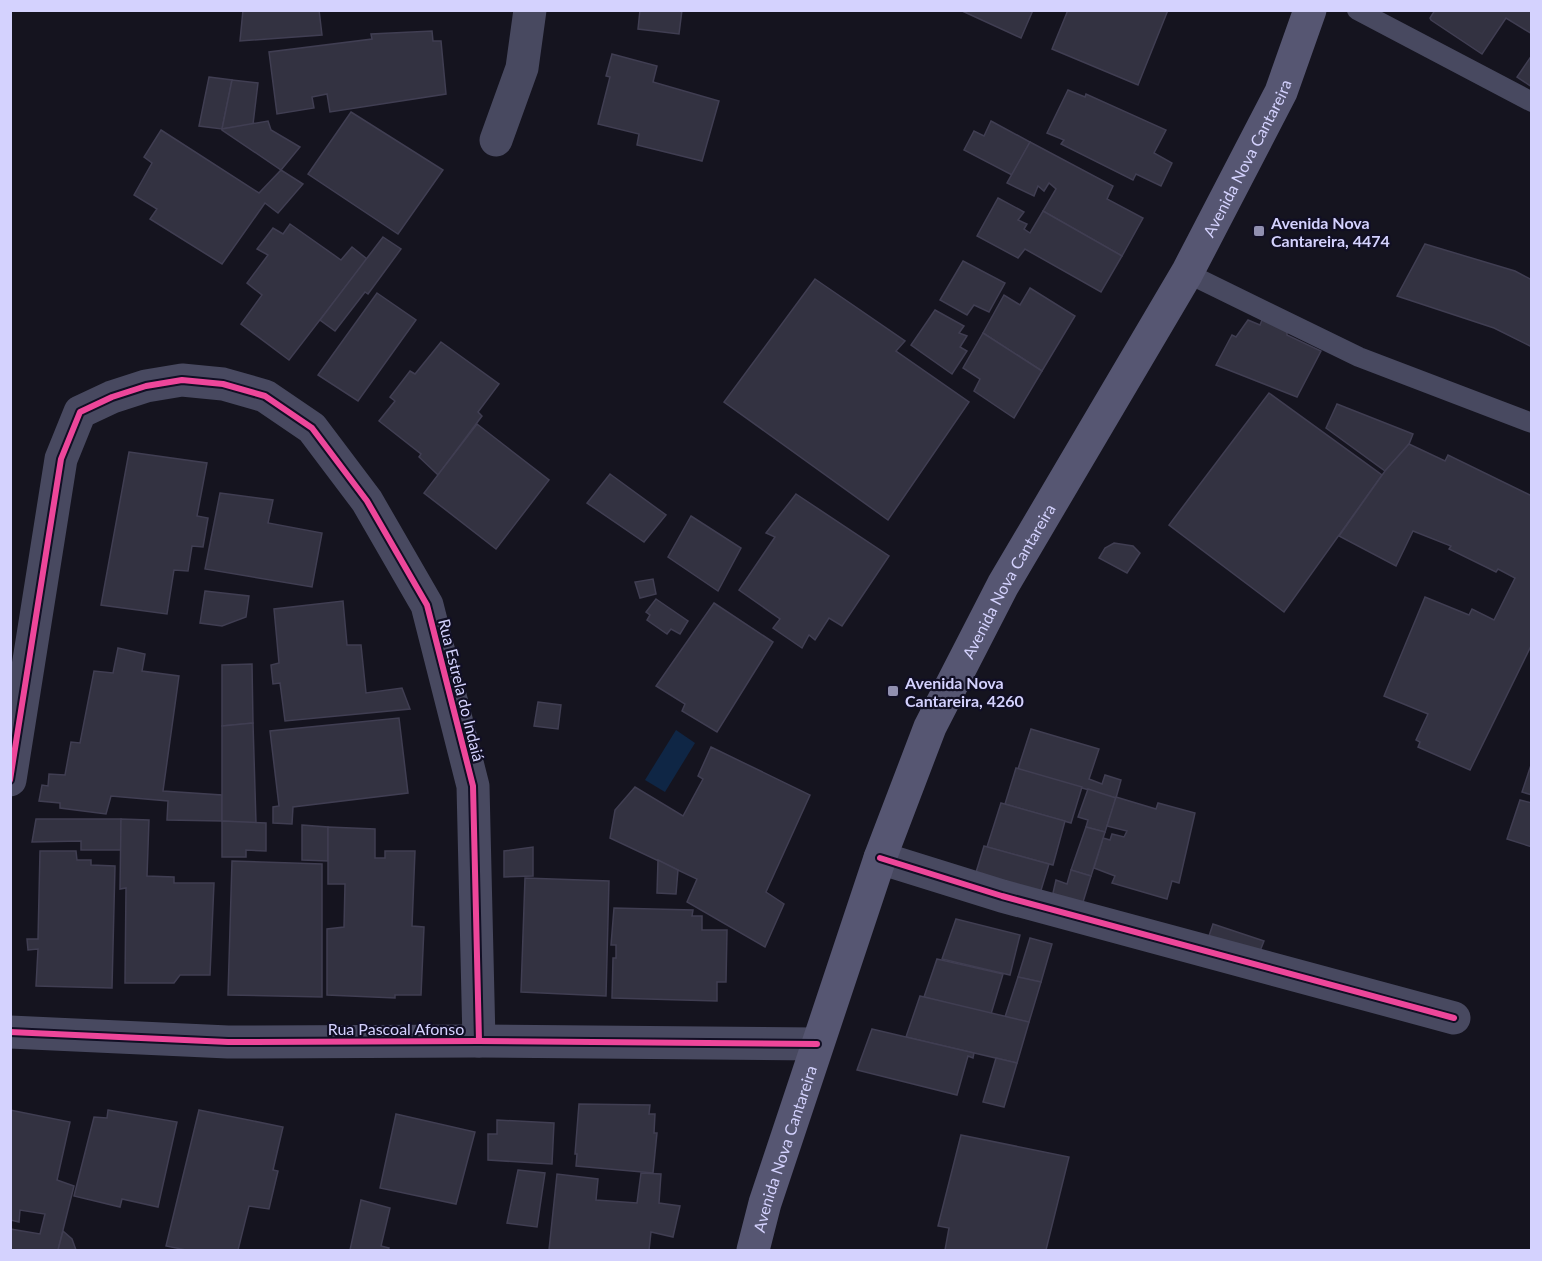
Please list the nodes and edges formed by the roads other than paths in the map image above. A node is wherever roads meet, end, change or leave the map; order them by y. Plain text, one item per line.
1 (530, 10) edge
2 (1310, 10) edge
3 (1357, 10) edge
4 (1532, 102) edge
5 (496, 140) dead end
6 (1187, 273) junction
7 (1532, 423) edge
8 (10, 780) edge
9 (880, 858) junction
10 (1454, 1018) dead end
11 (10, 1032) edge
12 (479, 1041) junction
13 (817, 1044) junction
14 (753, 1251) edge

1 - 5 street
2 - 6 main road, Avenida Nova Cantareira
3 - 4 lane
6 - 7 lane
6 - 9 main road, Avenida Nova Cantareira
8 - 12 street, Rua Estrela do Indaiá
9 - 10 street
9 - 13 main road, Avenida Nova Cantareira
11 - 12 street, Rua Pascoal Afonso
12 - 13 street, Rua Pascoal Afonso
13 - 14 main road, Avenida Nova Cantareira

